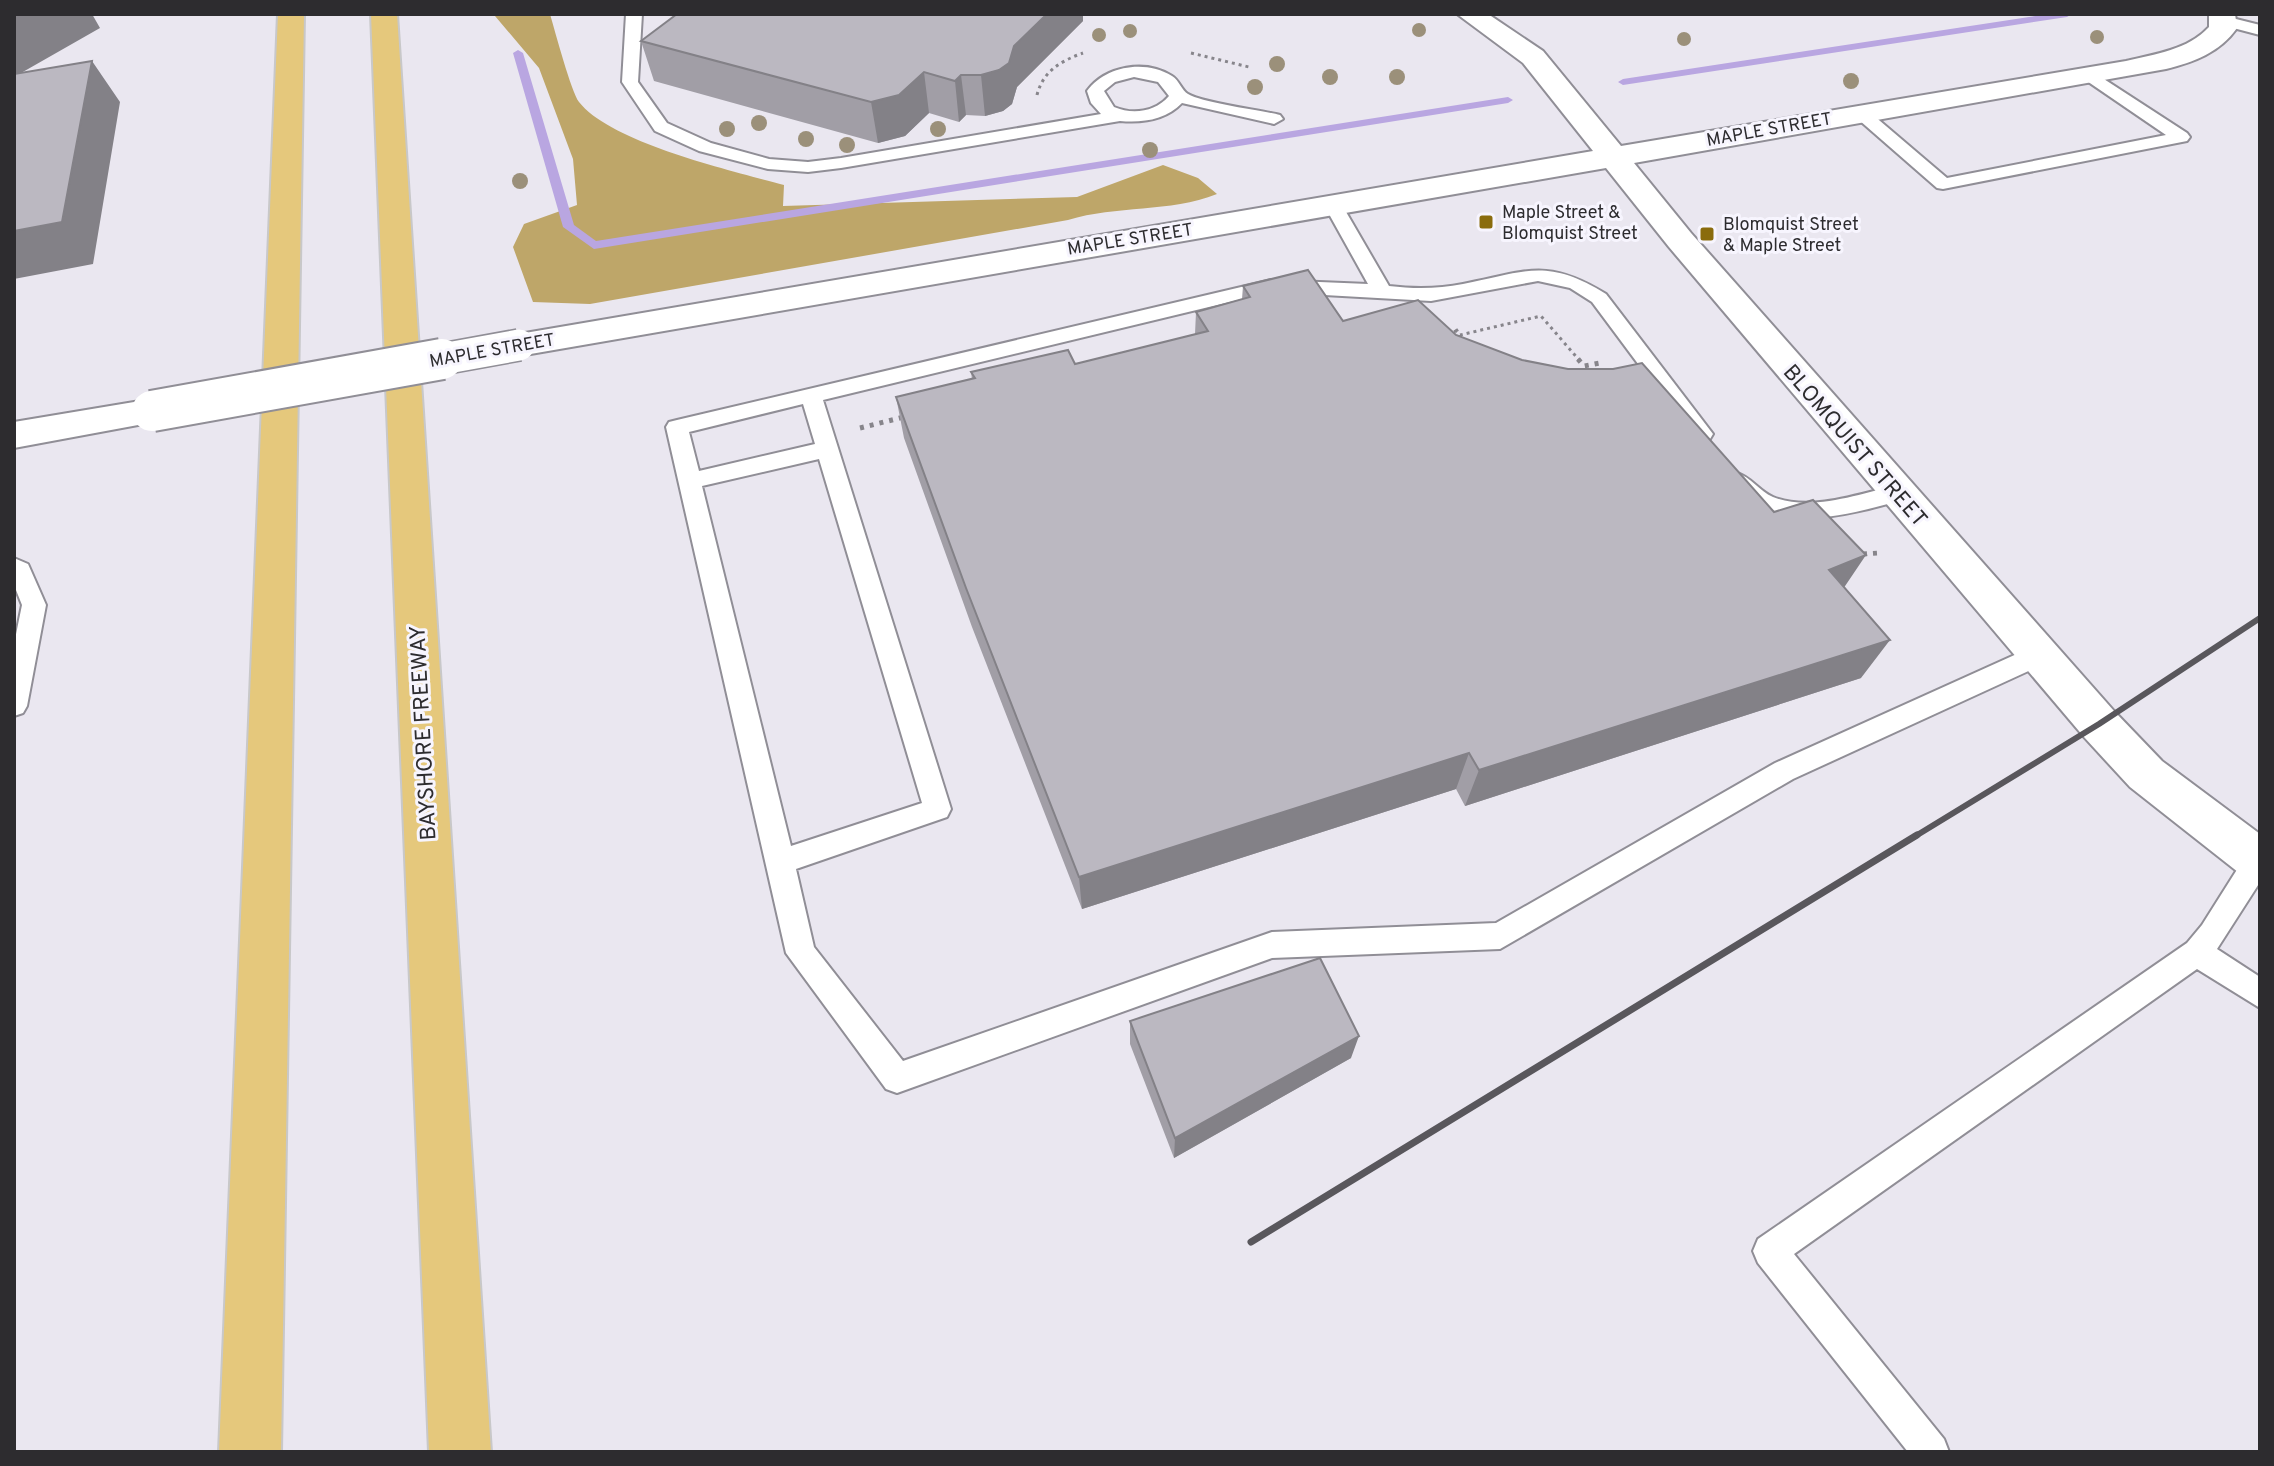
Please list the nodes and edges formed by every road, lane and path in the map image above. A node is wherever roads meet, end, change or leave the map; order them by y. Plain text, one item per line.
1 (291, 14) edge
2 (384, 14) edge
3 (634, 14) edge
4 (1470, 14) edge
5 (2223, 18) edge
6 (2260, 30) edge
7 (2090, 75) junction
8 (1178, 97) junction
9 (1860, 113) junction
10 (1123, 115) junction
11 (1274, 119) dead end
12 (1612, 157) junction
13 (1333, 205) junction
14 (1382, 291) junction
15 (1457, 331) edge
16 (1445, 334) edge
17 (811, 396) junction
18 (916, 415) edge
19 (14, 435) edge
20 (826, 442) junction
21 (689, 481) junction
22 (1897, 493) junction
23 (14, 567) edge
24 (2039, 655) junction
25 (14, 706) edge
26 (2259, 860) edge
27 (781, 862) junction
28 (2197, 952) junction
29 (2260, 994) edge
30 (250, 1452) edge
31 (460, 1452) edge
32 (1931, 1452) edge

1 - 30 highway
2 - 31 highway, BAYSHORE FREEWAY
3 - 10 lane
4 - 12 street, BLOMQUIST STREET
5 - 6 lane
5 - 7 street, MAPLE STREET
7 - 9 street, MAPLE STREET
7 - 9 lane
8 - 10 lane
8 - 10 lane
8 - 11 lane
9 - 12 street, MAPLE STREET
12 - 13 street, MAPLE STREET
12 - 22 street, BLOMQUIST STREET
13 - 14 lane
13 - 19 street, MAPLE STREET, bridge
14 - 17 lane
14 - 22 lane
15 - 16 path
17 - 20 lane
17 - 21 lane
18 - 20 path
20 - 21 lane
20 - 27 lane
21 - 27 lane
22 - 24 street, BLOMQUIST STREET
23 - 25 lane
24 - 26 street, BLOMQUIST STREET
24 - 27 lane
26 - 28 lane
28 - 29 lane
28 - 32 lane

